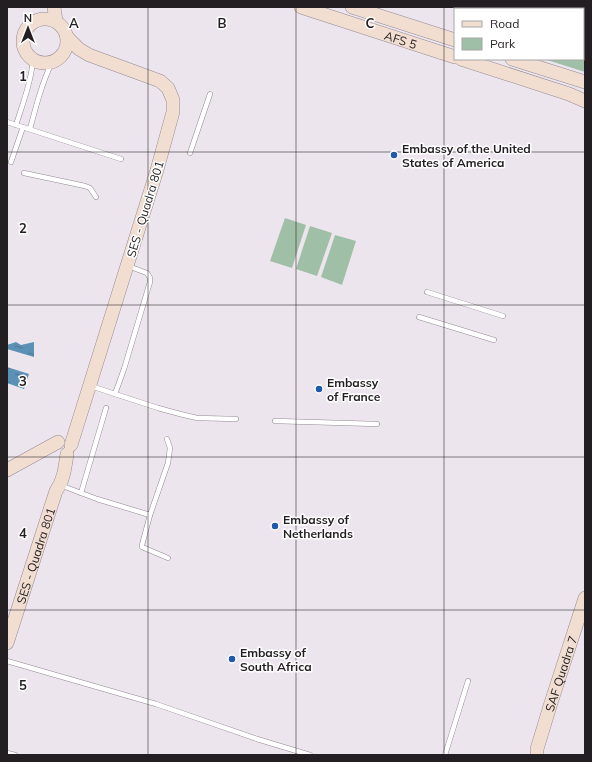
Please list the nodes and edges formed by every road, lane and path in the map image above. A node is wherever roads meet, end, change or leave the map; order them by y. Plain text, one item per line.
1 (54, 7) edge
2 (301, 7) edge
3 (352, 7) edge
4 (44, 13) edge
5 (56, 21) junction
6 (67, 37) junction
7 (454, 40) edge
8 (89, 55) junction
9 (454, 57) edge
10 (33, 60) junction
11 (54, 60) junction
12 (464, 60) edge
13 (515, 60) edge
14 (585, 82) edge
15 (210, 94) dead end
16 (585, 101) edge
17 (7, 122) edge
18 (16, 125) junction
19 (23, 127) junction
20 (30, 129) junction
21 (190, 154) dead end
22 (121, 159) dead end
23 (11, 162) dead end
24 (24, 173) dead end
25 (96, 198) dead end
26 (128, 266) junction
27 (427, 292) dead end
28 (503, 316) dead end
29 (419, 317) dead end
30 (494, 340) dead end
31 (90, 385) junction
32 (115, 394) junction
33 (106, 408) dead end
34 (236, 419) dead end
35 (275, 421) dead end
36 (377, 424) dead end
37 (167, 439) dead end
38 (63, 448) junction
39 (7, 470) edge
40 (58, 486) junction
41 (81, 493) junction
42 (150, 514) junction
43 (168, 558) dead end
44 (585, 598) edge
45 (7, 643) edge
46 (7, 661) edge
47 (468, 681) dead end
48 (7, 752) edge
49 (536, 753) edge
50 (15, 755) edge
51 (310, 755) edge
52 (445, 755) edge

1 - 5 street
2 - 9 street, AFS 5
3 - 7 street, AFS 5
4 - 5 street
4 - 10 street
5 - 6 street
6 - 8 street, SES - Quadra 801
6 - 11 street
8 - 11 street, SES - Quadra 801
8 - 26 street, SES - Quadra 801
10 - 11 street
10 - 18 lane
11 - 20 lane
12 - 16 street
13 - 14 street
15 - 21 lane
17 - 18 lane
18 - 19 lane
19 - 20 lane
19 - 23 lane
20 - 22 lane
24 - 25 lane
26 - 31 street, SES - Quadra 801
26 - 32 lane
27 - 28 lane
29 - 30 lane
31 - 32 lane
31 - 38 street, SES - Quadra 801
32 - 34 lane
33 - 41 lane
35 - 36 lane
37 - 42 lane
38 - 39 street
38 - 40 street, SES - Quadra 801
40 - 41 lane
40 - 45 street, SES - Quadra 801
41 - 42 lane
42 - 43 lane
44 - 49 street, SAF Quadra 7
46 - 51 lane
47 - 52 lane
48 - 50 lane

